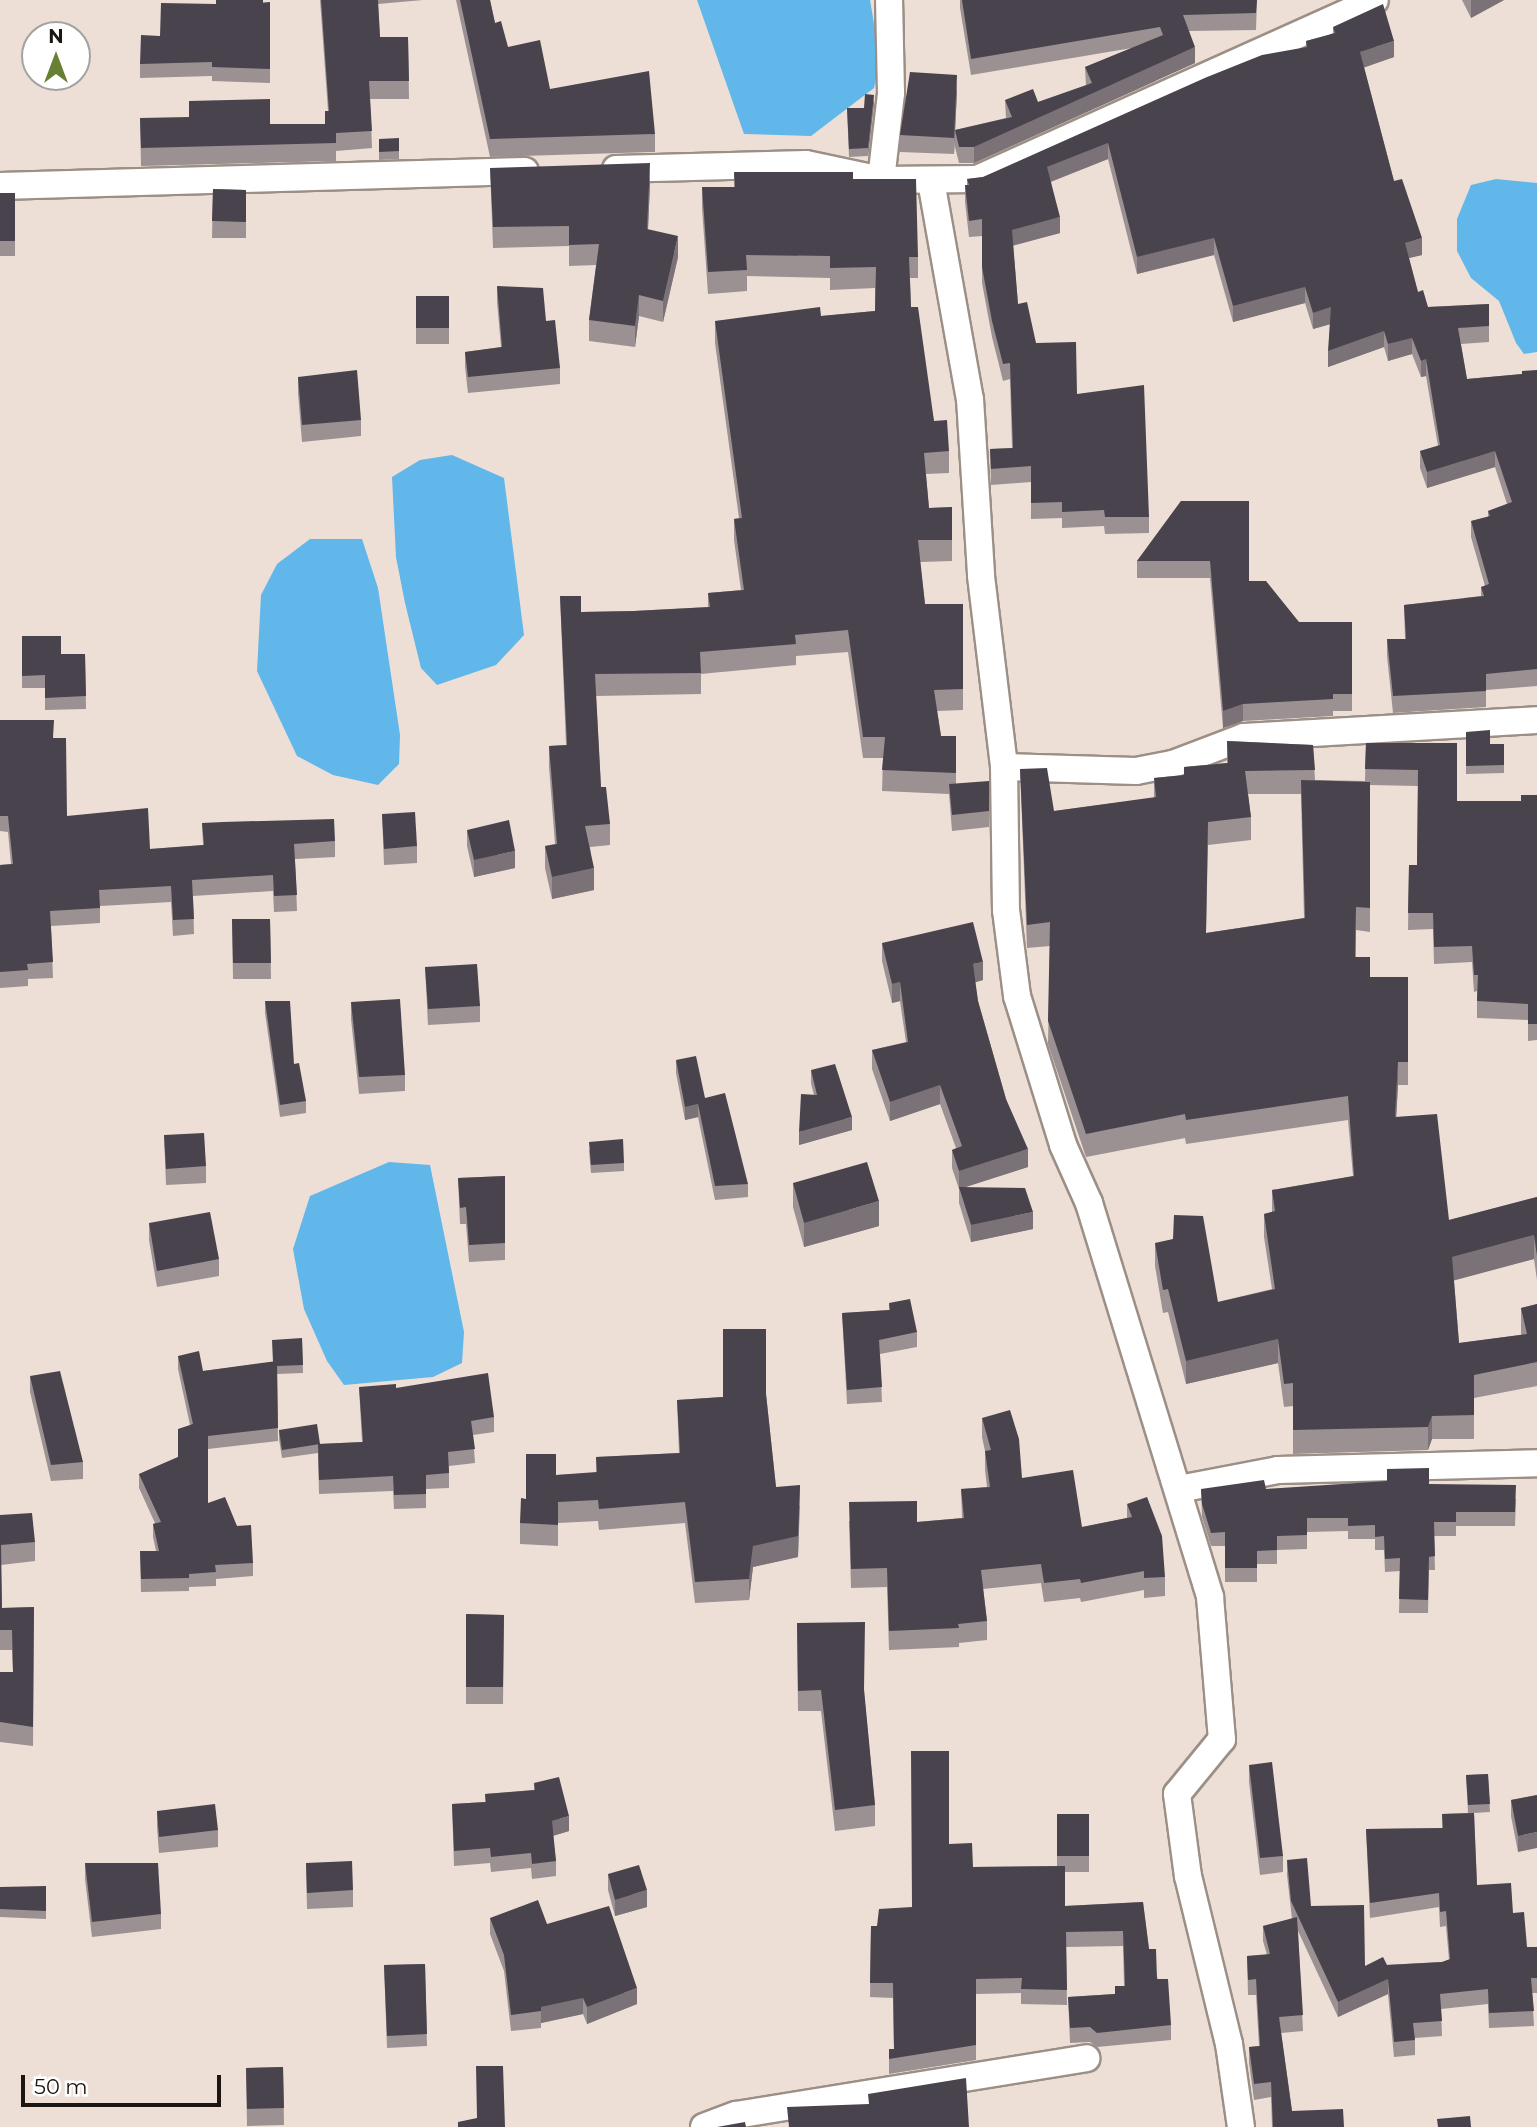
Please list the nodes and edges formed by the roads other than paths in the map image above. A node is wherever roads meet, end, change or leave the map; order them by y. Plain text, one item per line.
1 (889, 0) edge
2 (1376, 0) edge
3 (556, 170) edge
4 (584, 170) edge
5 (881, 180) junction
6 (931, 181) junction
7 (0, 186) edge
8 (1537, 720) edge
9 (1004, 767) junction
10 (1537, 1463) edge
11 (1179, 1489) junction
12 (1086, 2058) dead end
13 (704, 2127) edge
14 (1241, 2127) edge

1 - 5 street
2 - 6 street
3 - 7 street
4 - 5 street
5 - 6 street
6 - 9 street
8 - 9 street
9 - 11 street
10 - 11 street
11 - 14 street
12 - 13 street

